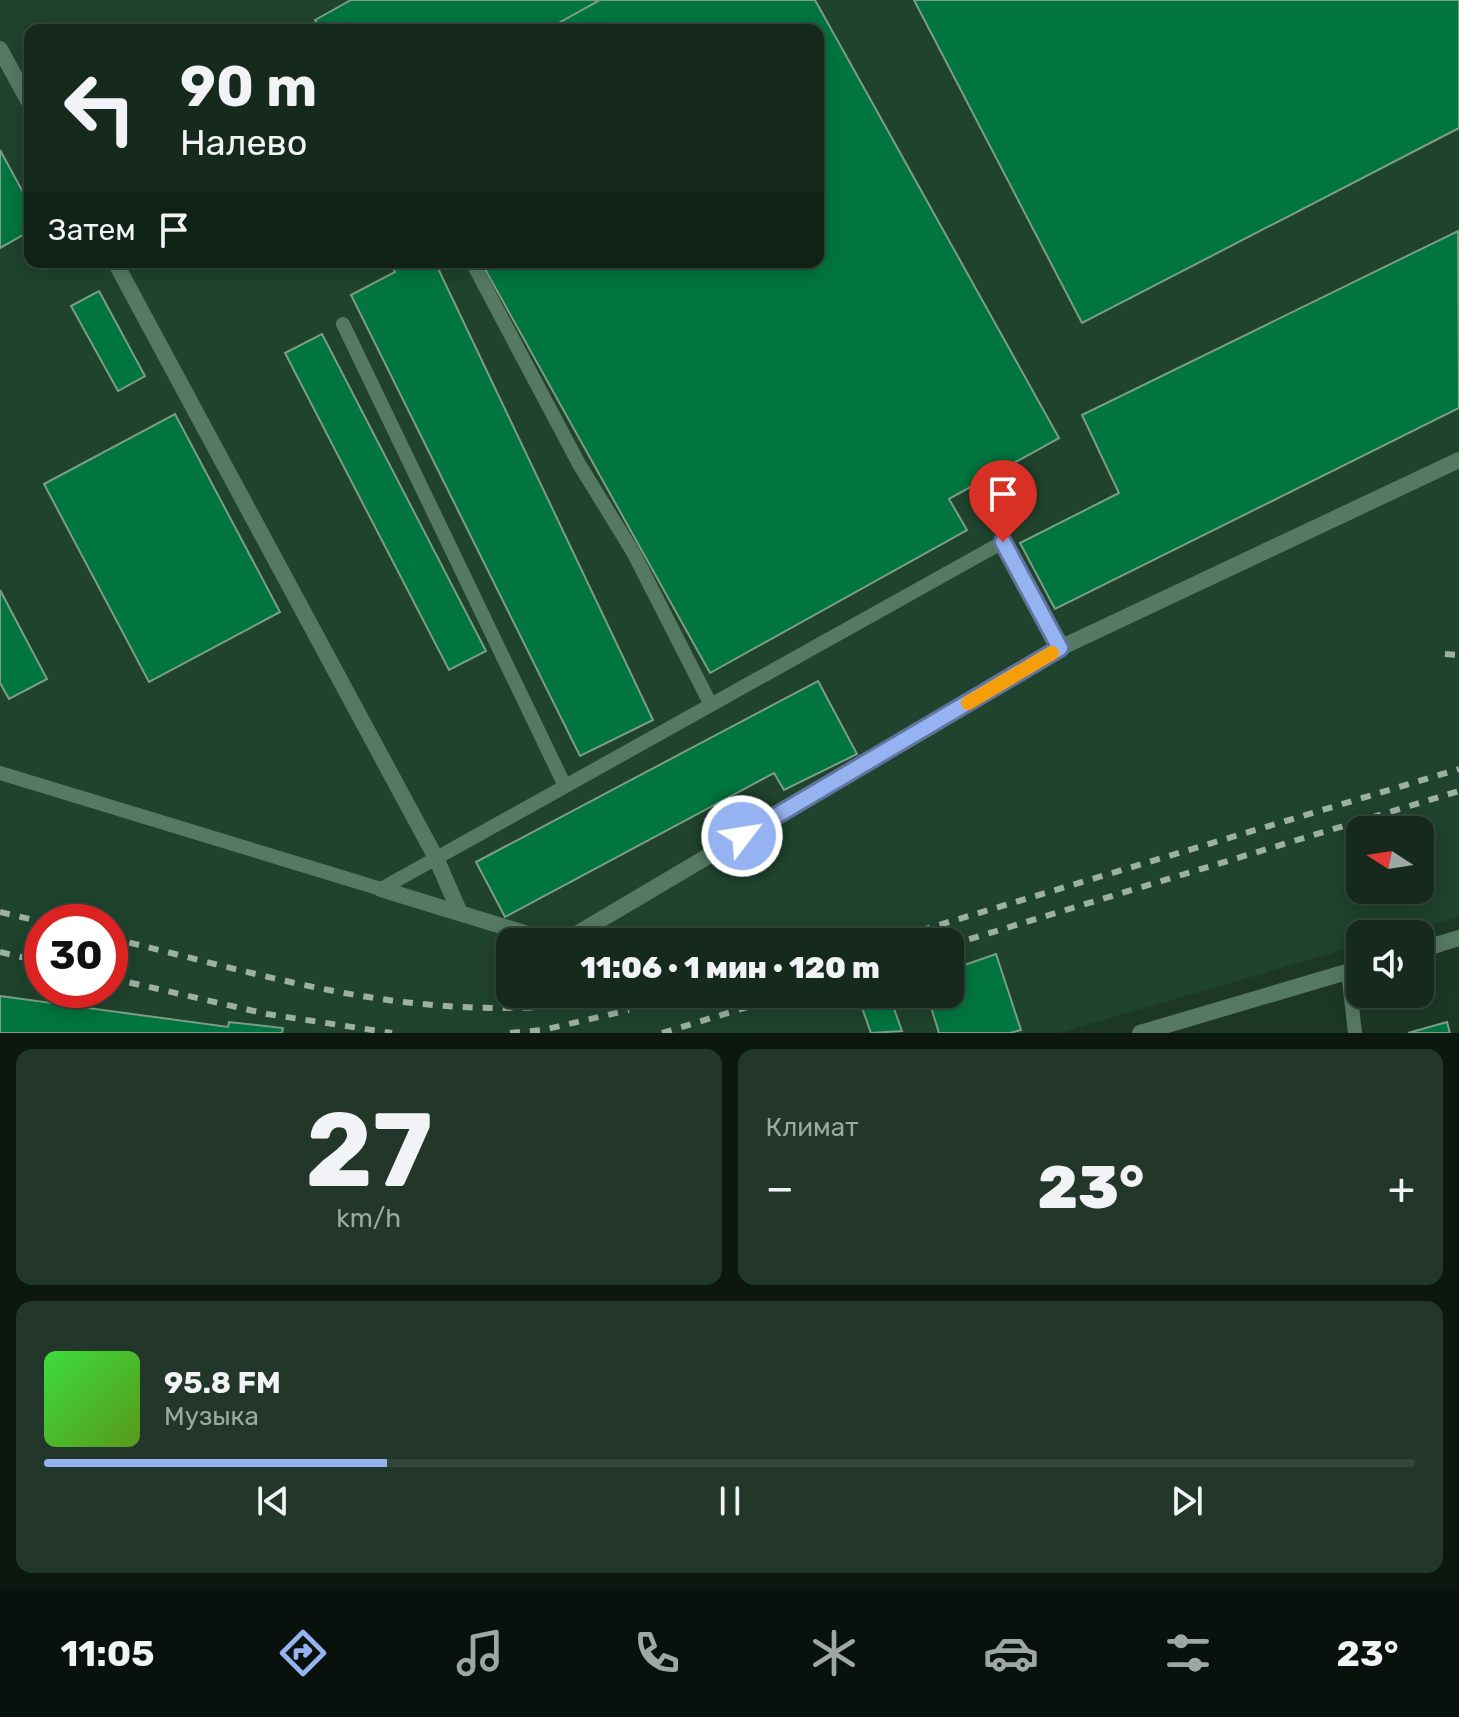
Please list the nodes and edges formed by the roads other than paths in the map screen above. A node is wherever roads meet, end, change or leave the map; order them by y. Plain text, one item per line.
1 (0, 49) edge
2 (24, 93) edge
3 (118, 268) edge
4 (475, 268) edge
5 (343, 324) dead end
6 (1459, 460) edge
7 (1060, 648) junction
8 (711, 705) junction
9 (0, 773) edge
10 (565, 786) junction
11 (436, 858) junction
12 (381, 889) junction
13 (460, 913) junction
14 (509, 928) edge
15 (587, 928) edge
16 (1459, 938) edge
17 (1434, 946) edge
18 (1346, 972) edge
19 (1355, 1008) edge
20 (1140, 1033) edge
21 (1355, 1033) edge

1 - 2 street
3 - 11 street
4 - 8 lane
5 - 10 lane
6 - 7 street
7 - 8 lane
7 - 15 street
8 - 10 lane
9 - 12 lane
10 - 11 lane
11 - 12 lane
11 - 13 street
12 - 13 street
13 - 14 street
16 - 17 street
18 - 20 street
19 - 21 lane

